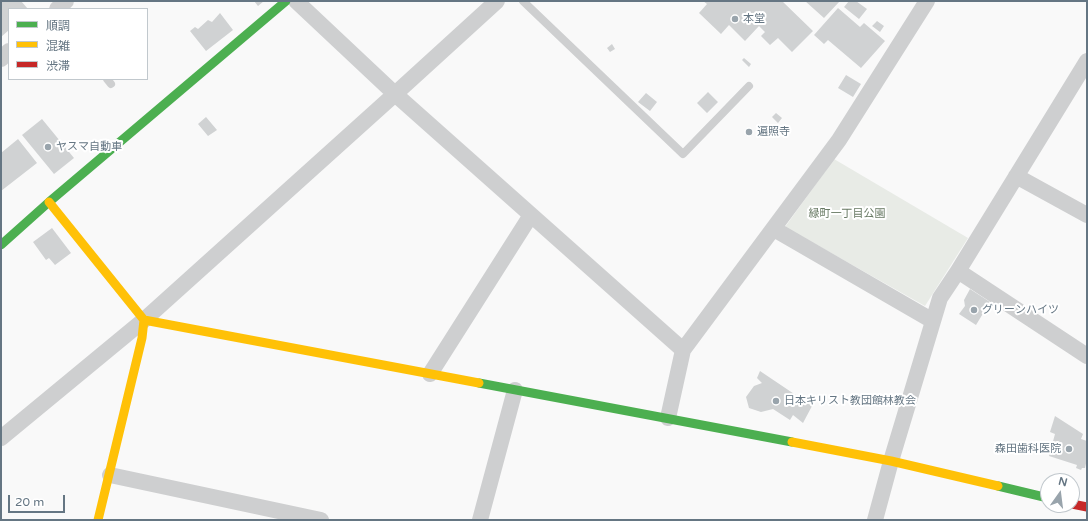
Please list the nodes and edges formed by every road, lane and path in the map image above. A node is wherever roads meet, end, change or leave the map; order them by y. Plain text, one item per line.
1 (66, 1) edge
2 (286, 1) edge
3 (296, 1) edge
4 (497, 1) edge
5 (523, 1) edge
6 (927, 1) edge
7 (58, 8) edge
8 (1086, 65) edge
9 (749, 86) dead end
10 (395, 94) junction
11 (1016, 176) junction
12 (49, 202) junction
13 (531, 214) junction
14 (1087, 215) edge
15 (774, 228) junction
16 (1, 245) edge
17 (958, 271) junction
18 (144, 320) junction
19 (933, 321) junction
20 (683, 350) junction
21 (1087, 356) edge
22 (430, 374) junction
23 (515, 390) junction
24 (668, 418) junction
25 (1, 438) edge
26 (891, 461) junction
27 (110, 475) junction
28 (1040, 496) edge
29 (98, 520) edge
30 (321, 520) edge
31 (480, 520) edge
32 (875, 520) edge

1 - 7 street
2 - 12 street
3 - 10 street
4 - 10 street
5 - 9 lane
6 - 15 street
8 - 11 street
10 - 13 street
10 - 18 street
11 - 14 street
11 - 17 street
12 - 16 street
12 - 18 street
13 - 20 street
13 - 22 street
15 - 19 street
15 - 20 street
17 - 19 street
17 - 21 street
18 - 22 street
18 - 25 street
18 - 27 street
19 - 26 street
20 - 24 street
22 - 23 street
23 - 24 street
23 - 31 street
24 - 26 street
26 - 28 street
26 - 32 street
27 - 29 street
27 - 30 street

